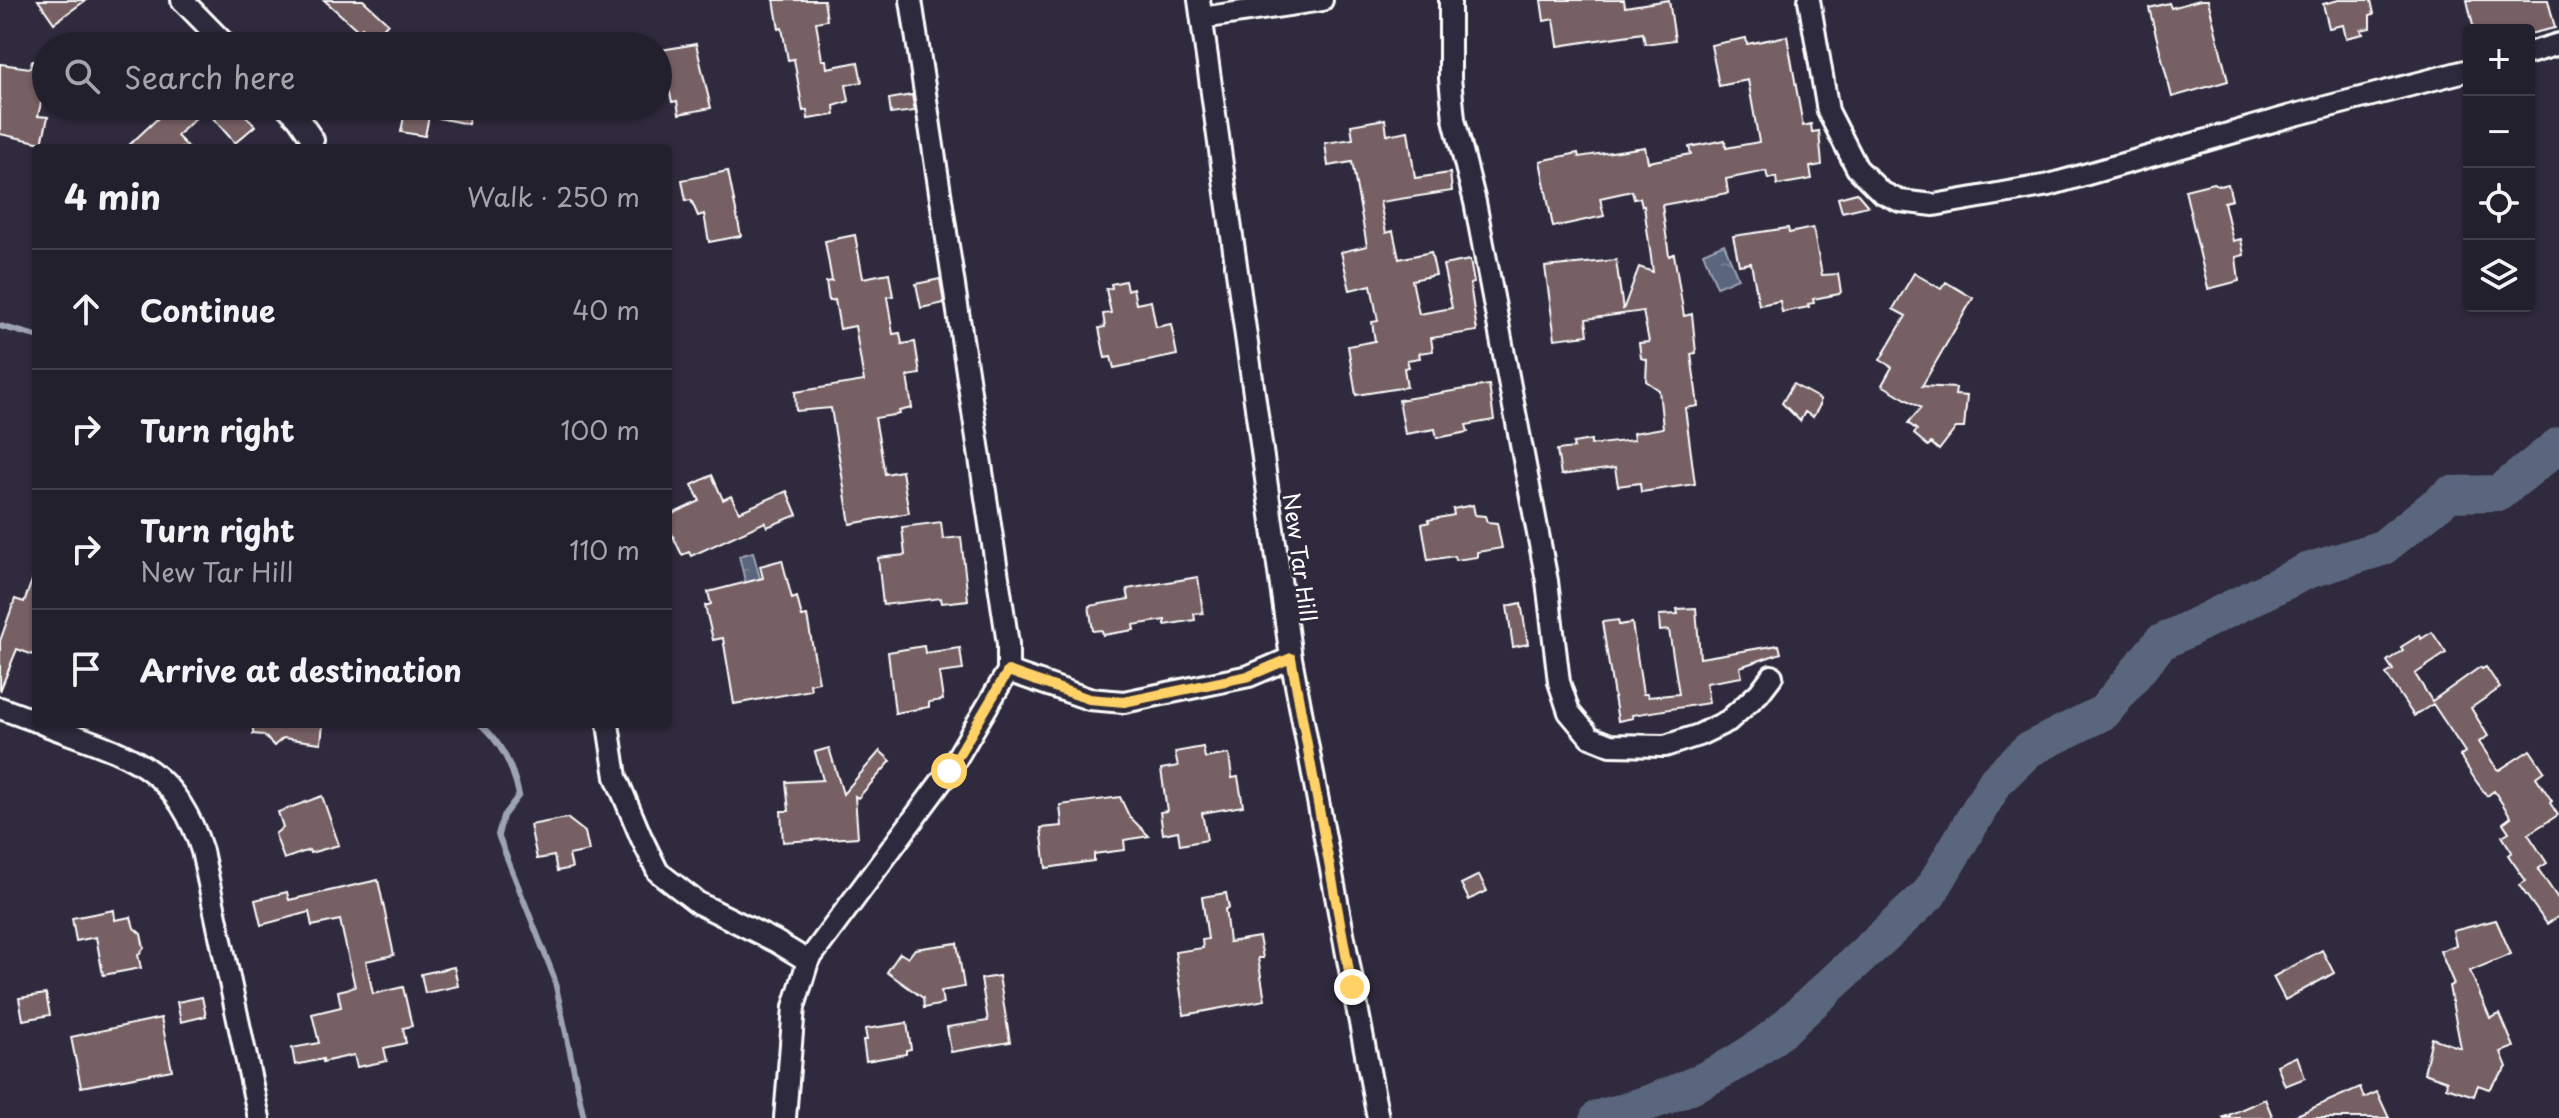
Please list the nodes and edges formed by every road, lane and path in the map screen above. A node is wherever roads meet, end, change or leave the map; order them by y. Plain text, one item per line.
1 (182, 0) edge
2 (911, 0) edge
3 (1322, 0) edge
4 (1450, 0) edge
5 (1809, 0) edge
6 (1200, 9) edge
7 (213, 32) edge
8 (2559, 44) edge
9 (2535, 51) edge
10 (2463, 72) edge
11 (299, 120) edge
12 (313, 140) dead end
13 (1291, 658) junction
14 (1008, 671) junction
15 (1772, 676) dead end
16 (0, 708) edge
17 (32, 720) edge
18 (53, 728) edge
19 (609, 728) edge
20 (808, 961) junction
21 (259, 1118) edge
22 (785, 1118) edge
23 (1378, 1118) edge

1 - 7 street
2 - 14 street
3 - 6 street
4 - 15 street
5 - 10 street
6 - 13 street, New Tar Hill
8 - 9 street
11 - 12 street
13 - 14 street
13 - 23 street, New Tar Hill
14 - 20 street
16 - 17 street
18 - 21 street
19 - 20 street
20 - 22 street

